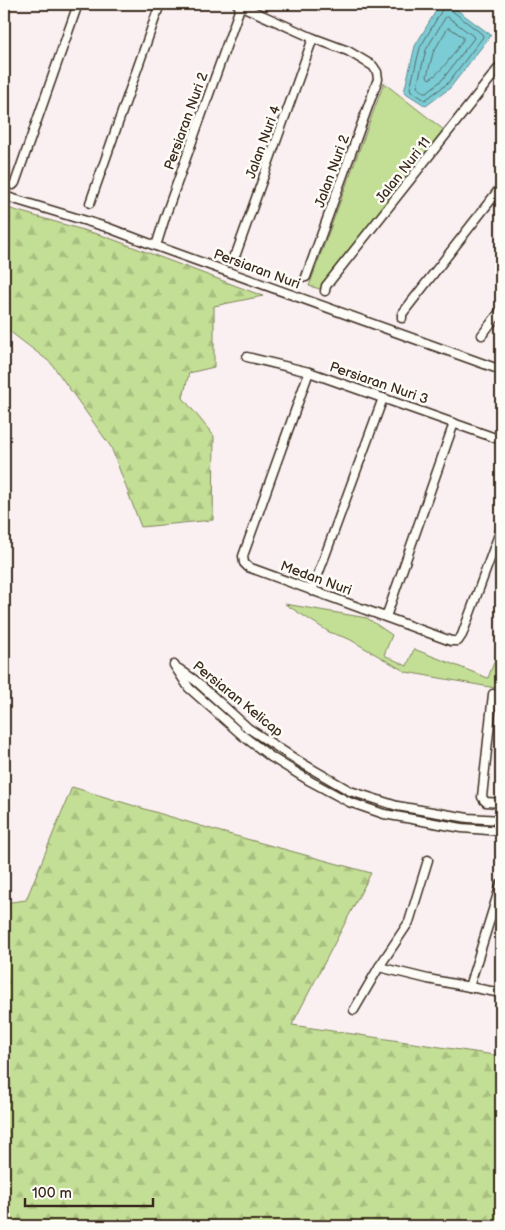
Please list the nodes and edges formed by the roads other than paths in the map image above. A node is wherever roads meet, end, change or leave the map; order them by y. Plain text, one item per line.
1 (78, 4) edge
2 (160, 4) edge
3 (361, 4) edge
4 (378, 4) edge
5 (239, 5) edge
6 (313, 38) junction
7 (501, 66) edge
8 (377, 72) joint
9 (13, 185) dead end
10 (501, 187) edge
11 (4, 196) edge
12 (90, 203) dead end
13 (156, 246) junction
14 (234, 255) dead end
15 (306, 277) dead end
16 (325, 291) dead end
17 (501, 310) edge
18 (402, 318) dead end
19 (482, 335) dead end
20 (247, 357) dead end
21 (501, 370) edge
22 (309, 372) junction
23 (383, 398) junction
24 (454, 423) junction
25 (501, 440) edge
26 (501, 529) edge
27 (312, 591) junction
28 (386, 617) junction
29 (493, 694) dead end
30 (501, 803) edge
31 (444, 814) junction
32 (501, 820) edge
33 (442, 825) junction
34 (501, 831) edge
35 (428, 860) dead end
36 (501, 884) edge
37 (379, 967) junction
38 (469, 987) junction
39 (501, 993) edge
40 (354, 1010) dead end

1 - 9 street
2 - 12 street
3 - 4 street
5 - 6 street, Persiaran Nuri 2
5 - 13 street, Persiaran Nuri 2
6 - 8 street, Persiaran Nuri 2
6 - 14 street, Jalan Nuri 4
7 - 16 street, Jalan Nuri 11
8 - 15 street, Jalan Nuri 2
10 - 18 street
11 - 13 street, Persiaran Nuri
13 - 21 street, Persiaran Nuri
17 - 19 street
20 - 22 street, Persiaran Nuri 3
22 - 23 street, Persiaran Nuri 3
22 - 27 street, Medan Nuri
23 - 24 street, Persiaran Nuri 3
23 - 27 street
24 - 25 street, Persiaran Nuri 3
24 - 28 street
26 - 28 street, Medan Nuri
27 - 28 street, Medan Nuri
29 - 30 street
31 - 32 street, Persiaran Kelicap
31 - 33 street
31 - 33 street, Persiaran Kelicap
33 - 34 street, Persiaran Kelicap
35 - 37 street
36 - 38 street
37 - 38 street
37 - 40 street
38 - 39 street

